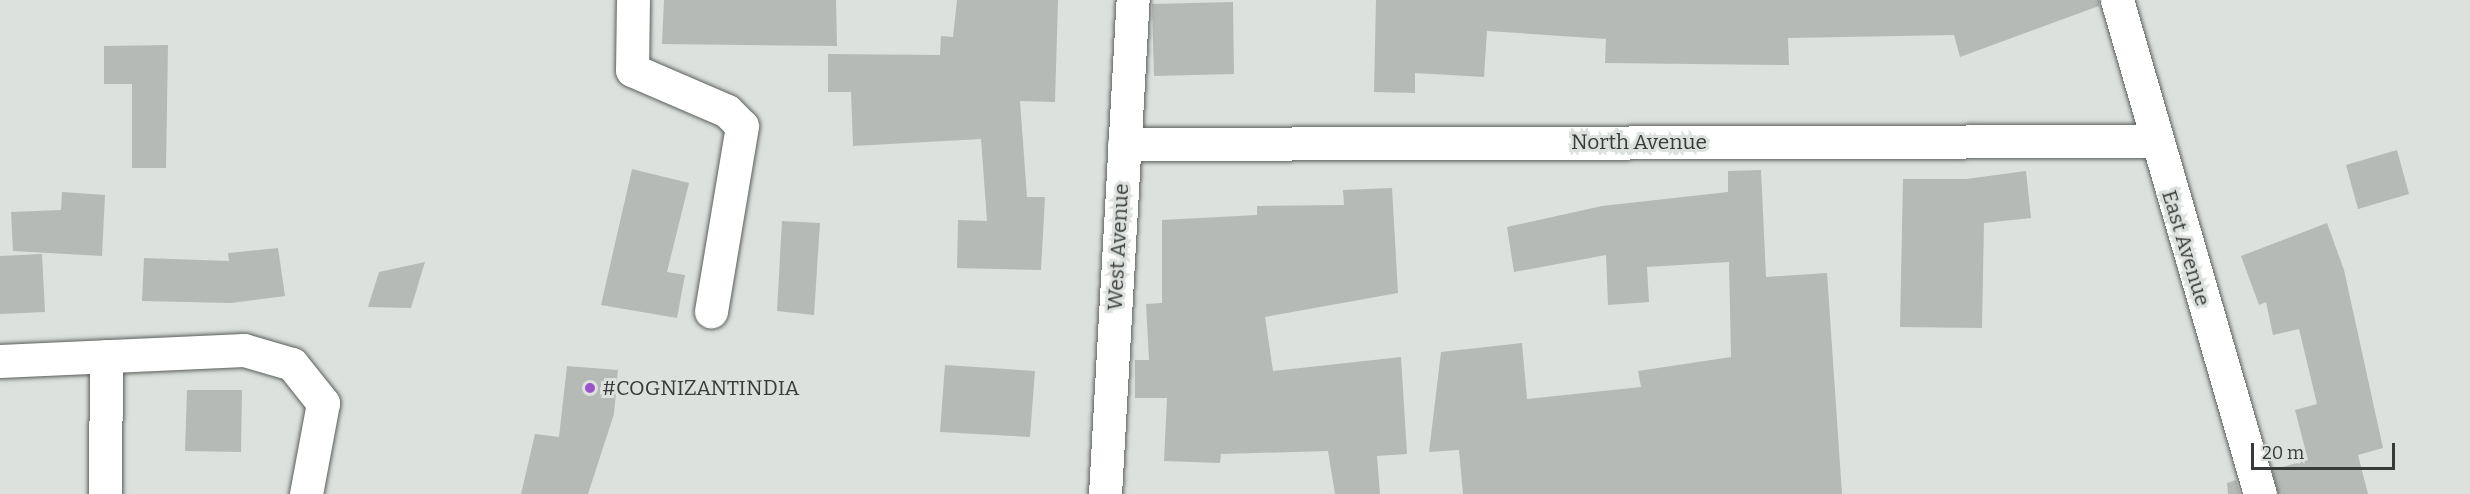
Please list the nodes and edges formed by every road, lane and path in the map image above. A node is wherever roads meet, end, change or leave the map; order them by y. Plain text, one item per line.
1 (633, 0) edge
2 (1133, 0) edge
3 (2117, 0) edge
4 (2154, 141) junction
5 (1124, 144) junction
6 (711, 311) dead end
7 (106, 356) junction
8 (0, 361) edge
9 (105, 494) edge
10 (306, 494) edge
11 (1105, 494) edge
12 (2260, 494) edge

1 - 6 street
2 - 5 street, West Avenue
3 - 4 street, East Avenue
4 - 5 street, North Avenue
4 - 12 street, East Avenue
5 - 11 street, West Avenue
7 - 8 street
7 - 9 street
7 - 10 street

